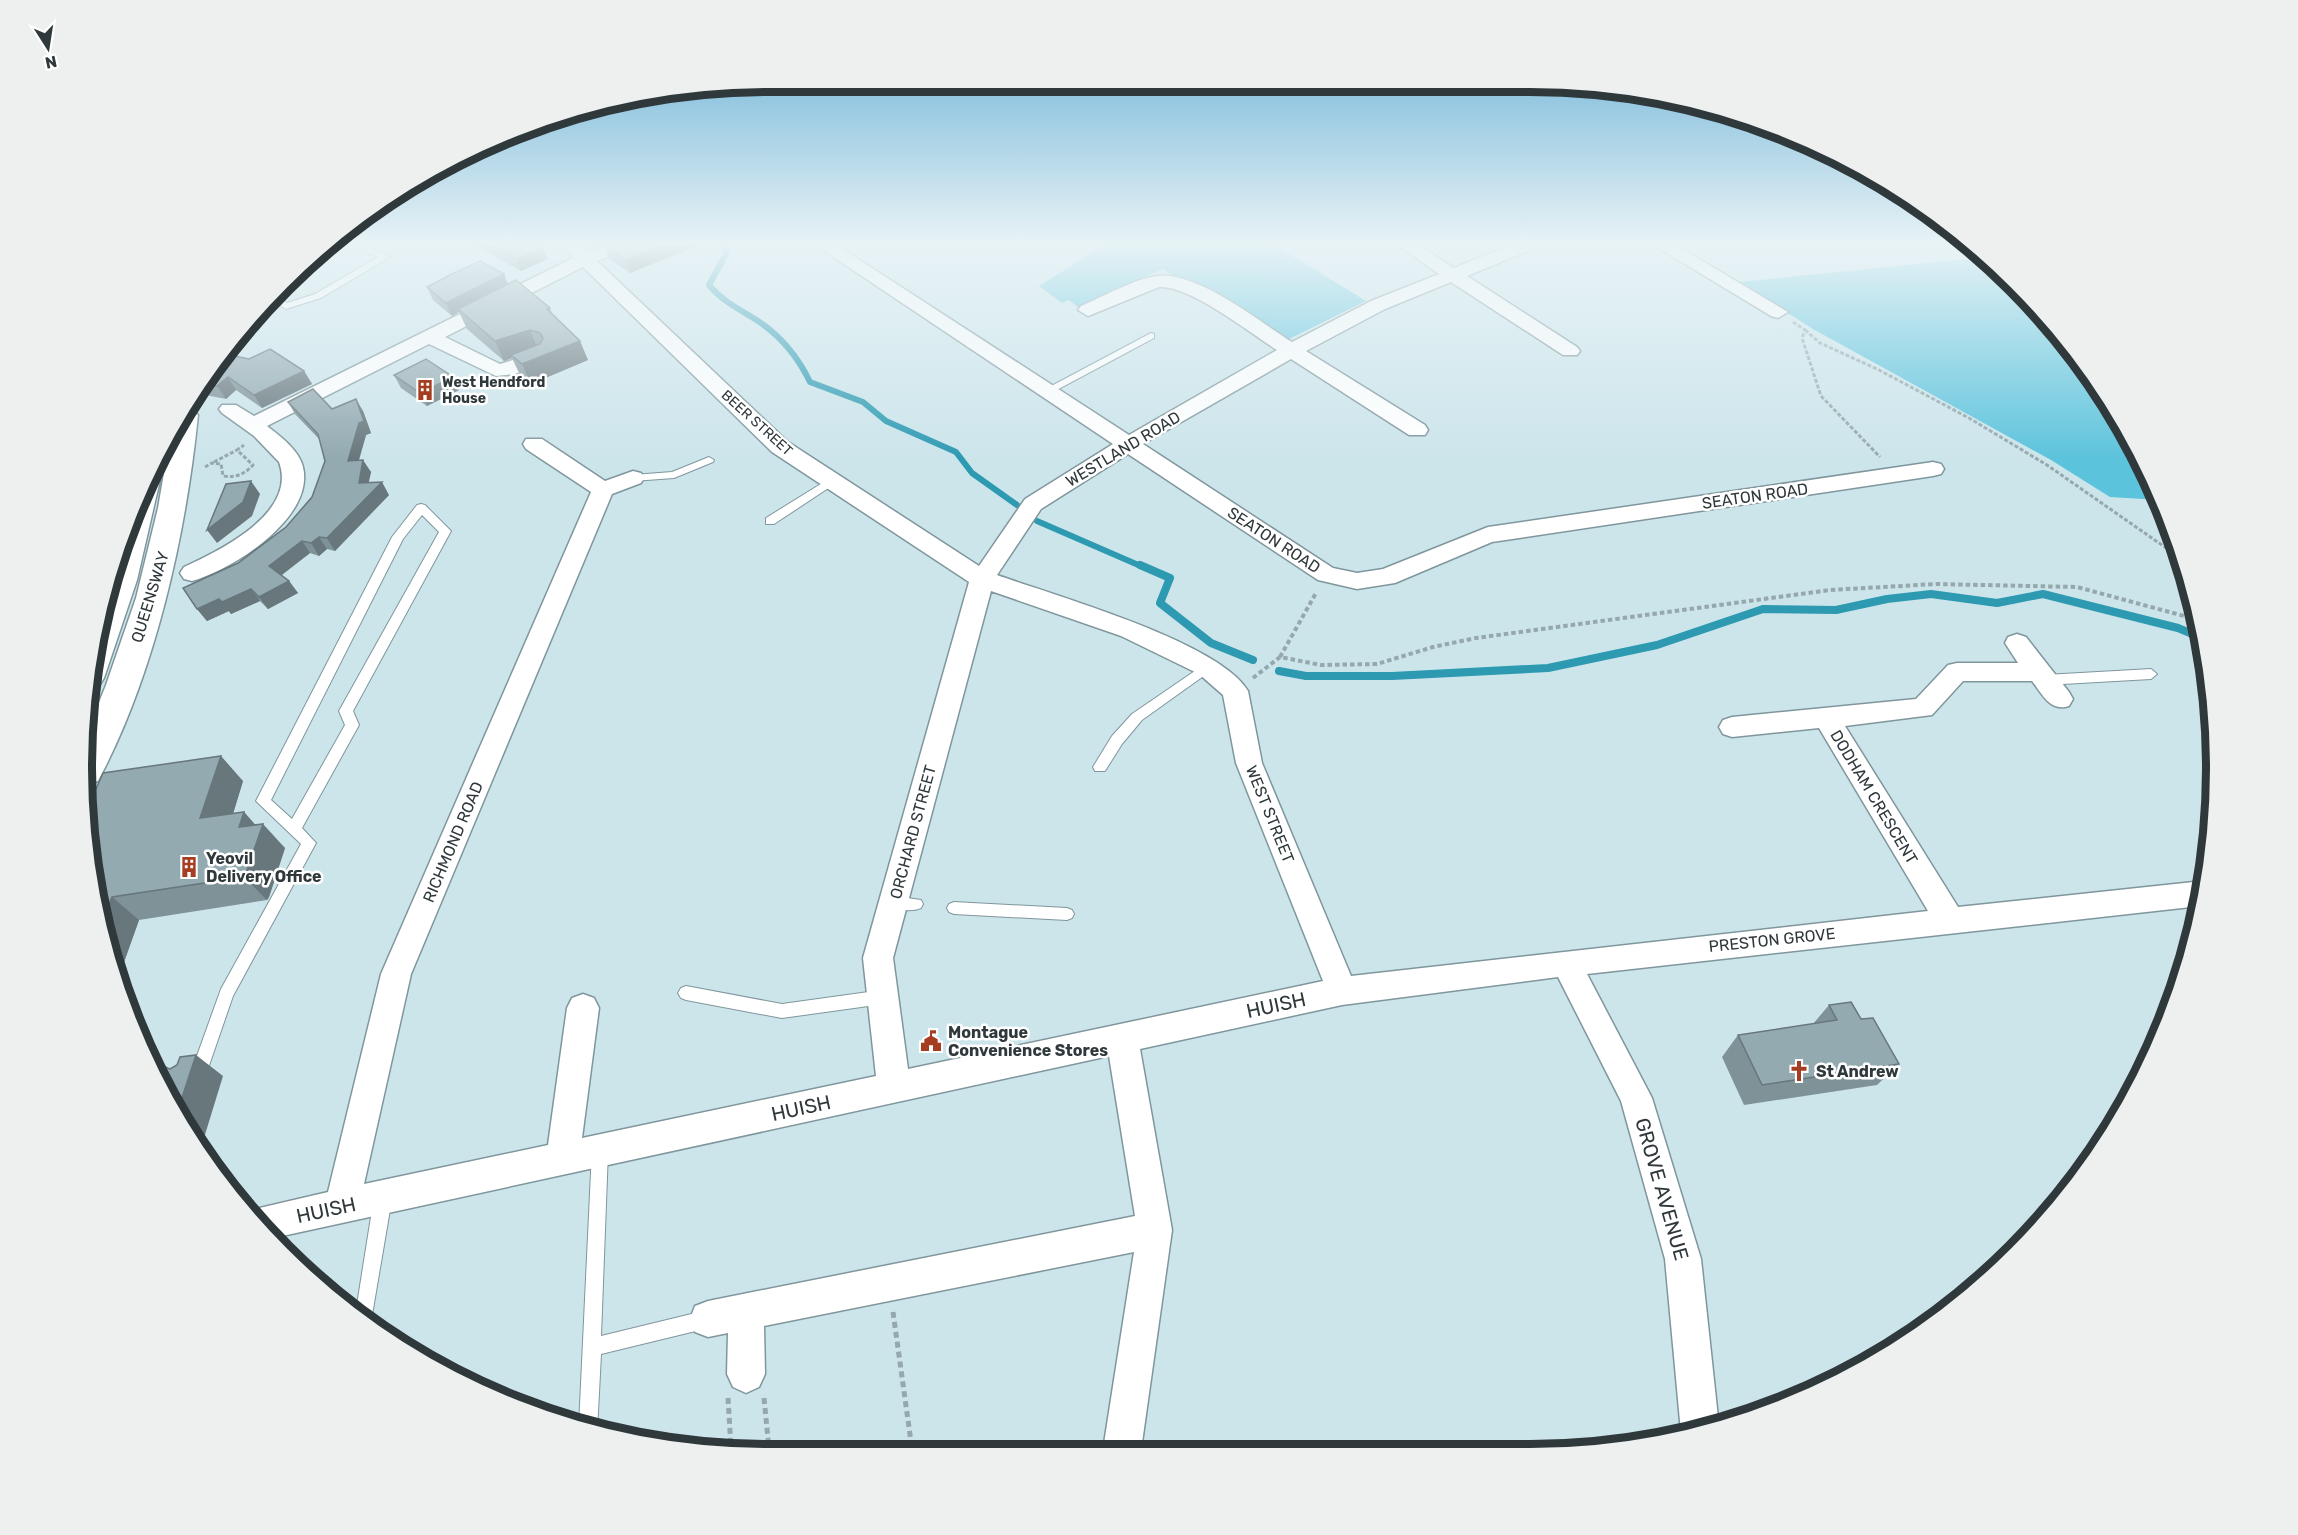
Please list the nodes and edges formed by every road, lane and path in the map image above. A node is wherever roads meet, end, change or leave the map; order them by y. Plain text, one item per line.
1 (467, 316) edge
2 (643, 316) edge
3 (932, 316) edge
4 (1237, 316) edge
5 (1358, 316) edge
6 (1516, 316) edge
7 (1783, 316) edge
8 (1805, 330) junction
9 (1151, 336) dead end
10 (430, 337) junction
11 (1292, 350) junction
12 (1570, 351) dead end
13 (540, 358) edge
14 (1047, 391) junction
15 (229, 409) dead end
16 (184, 426) edge
17 (259, 430) junction
18 (1417, 430) dead end
19 (534, 444) dead end
20 (1128, 444) junction
21 (237, 450) junction
22 (709, 460) dead end
23 (212, 463) junction
24 (206, 467) dead end
25 (1933, 470) dead end
26 (1898, 475) junction
27 (633, 478) joint
28 (832, 481) junction
29 (603, 490) junction
30 (770, 521) dead end
31 (136, 528) edge
32 (2172, 552) edge
33 (192, 573) dead end
34 (1326, 574) junction
35 (982, 579) junction
36 (2189, 617) edge
37 (107, 626) edge
38 (2017, 643) dead end
39 (1280, 657) junction
40 (1208, 668) junction
41 (2151, 674) dead end
42 (2048, 684) junction
43 (1235, 691) junction
44 (1825, 717) junction
45 (1732, 727) dead end
46 (92, 759) edge
47 (1100, 767) dead end
48 (294, 829) junction
49 (2195, 894) edge
50 (954, 908) dead end
51 (1067, 914) dead end
52 (1950, 921) junction
53 (1566, 963) junction
54 (1342, 991) junction
55 (686, 993) dead end
56 (883, 997) junction
57 (583, 1008) dead end
58 (1122, 1037) junction
59 (197, 1080) edge
60 (894, 1088) junction
61 (600, 1151) junction
62 (563, 1159) junction
63 (383, 1197) junction
64 (342, 1207) junction
65 (267, 1222) edge
66 (1155, 1230) junction
67 (889, 1282) junction
68 (365, 1311) edge
69 (746, 1311) junction
70 (708, 1319) joint
71 (593, 1347) junction
72 (746, 1374) junction
73 (589, 1419) edge
74 (1699, 1422) edge
75 (731, 1442) edge
76 (769, 1444) edge
77 (911, 1444) edge
78 (1123, 1444) edge

1 - 10 street
2 - 28 street, BEER STREET
3 - 14 street, SEATON ROAD
4 - 11 street
5 - 11 street, WESTLAND ROAD
6 - 12 street
7 - 8 path
8 - 26 path
8 - 32 path
9 - 14 lane
10 - 13 street
10 - 17 street
11 - 18 street
11 - 20 street, WESTLAND ROAD
14 - 20 street, SEATON ROAD
15 - 17 street
16 - 46 highway, QUEENSWAY
17 - 21 path
17 - 33 street
19 - 29 street
20 - 34 street, SEATON ROAD
20 - 35 street, WESTLAND ROAD
21 - 23 path
21 - 23 path
22 - 27 lane
23 - 24 path
25 - 26 street, SEATON ROAD
26 - 34 street, SEATON ROAD
27 - 29 street
28 - 30 lane
28 - 35 street, BEER STREET
29 - 64 street, RICHMOND ROAD
31 - 37 highway, QUEENSWAY
34 - 39 path
35 - 40 street
35 - 56 street, ORCHARD STREET
36 - 39 path
38 - 42 street
39 - 43 path
40 - 43 street
40 - 47 lane
41 - 42 lane
42 - 44 street, DODHAM CRESCENT
43 - 54 street, WEST STREET
44 - 45 street
44 - 52 street, DODHAM CRESCENT
48 - 48 lane
48 - 59 lane
49 - 52 street, PRESTON GROVE
50 - 51 lane
52 - 53 street, PRESTON GROVE
53 - 54 street, PRESTON GROVE
53 - 74 street, GROVE AVENUE
54 - 58 street, HUISH
55 - 56 lane
56 - 60 street, ORCHARD STREET
57 - 62 street
58 - 60 street, HUISH
58 - 66 street
60 - 61 street, HUISH
61 - 62 street, HUISH
61 - 71 lane
62 - 63 street, HUISH
63 - 64 street, HUISH
63 - 68 lane
64 - 65 street, HUISH
66 - 67 street
66 - 78 street
67 - 69 street
67 - 77 path
69 - 70 street
69 - 72 street
70 - 71 lane
71 - 73 lane
72 - 75 path
72 - 76 path

